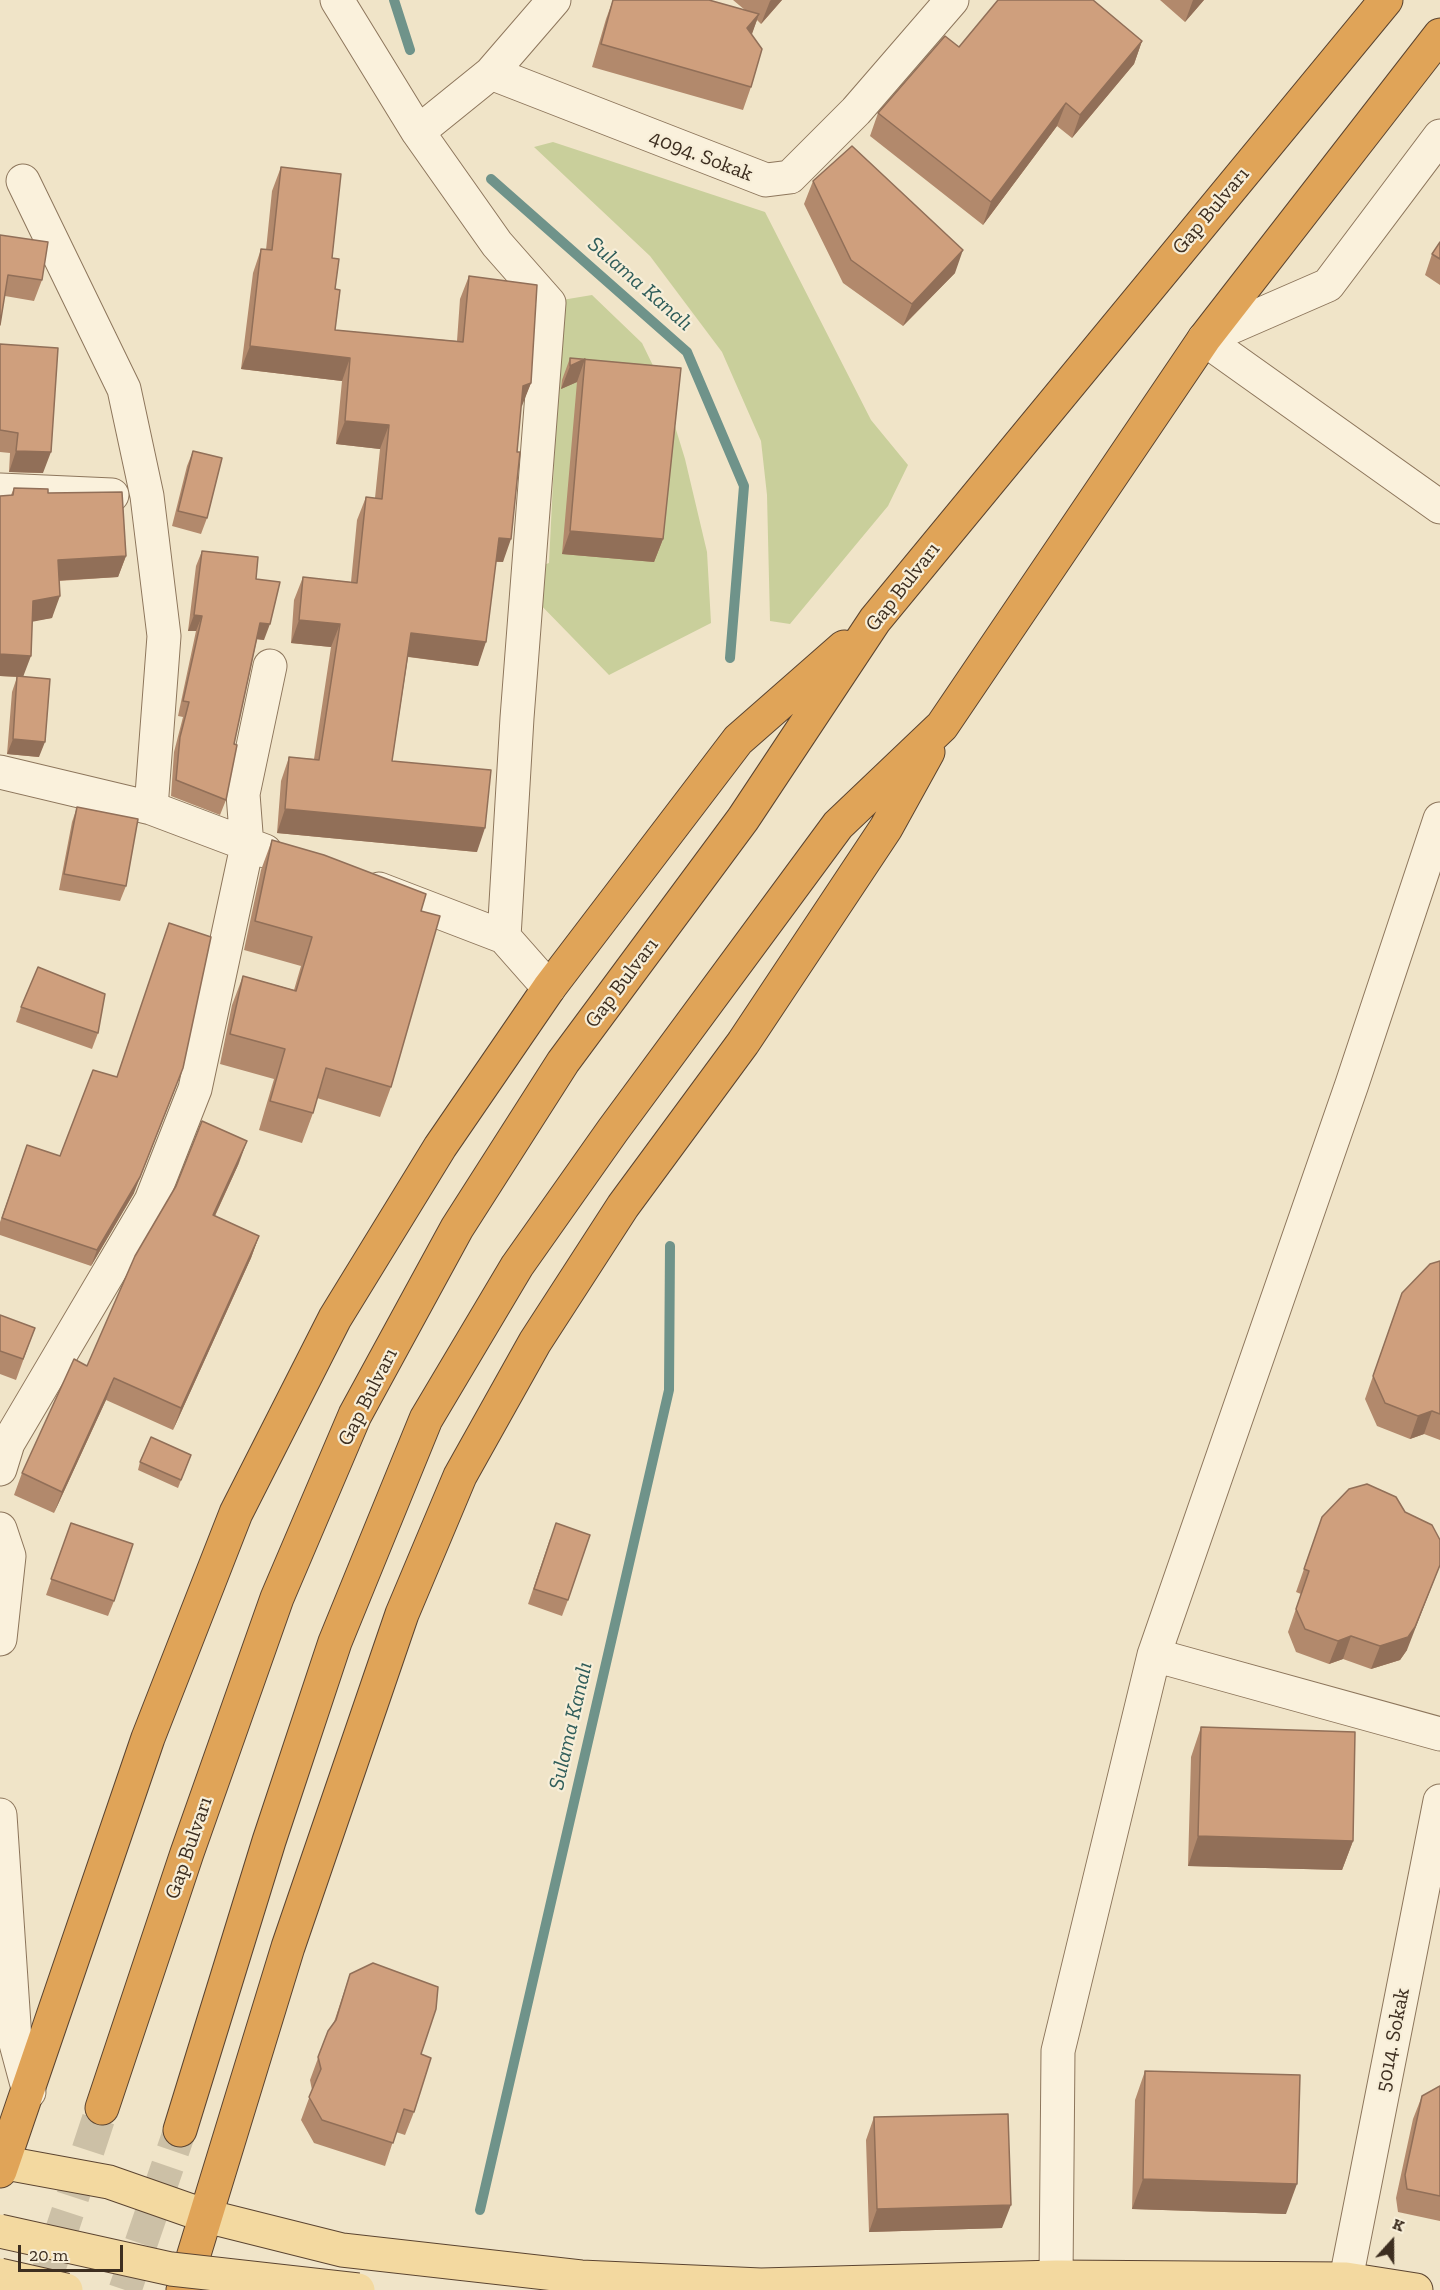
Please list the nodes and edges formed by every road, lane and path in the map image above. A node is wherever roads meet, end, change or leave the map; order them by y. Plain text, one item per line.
1 (337, 0) edge
2 (554, 0) edge
3 (952, 0) edge
4 (1386, 0) edge
5 (1440, 35) edge
6 (491, 73) junction
7 (418, 132) junction
8 (1440, 136) edge
9 (23, 181) dead end
10 (1204, 339) junction
11 (0, 490) edge
12 (147, 496) junction
13 (1440, 507) edge
14 (875, 620) junction
15 (270, 666) dead end
16 (942, 726) junction
17 (0, 772) edge
18 (151, 808) junction
19 (1440, 819) edge
20 (247, 846) junction
21 (298, 861) edge
22 (352, 879) edge
23 (504, 937) junction
24 (549, 988) junction
25 (0, 1469) edge
26 (0, 1529) edge
27 (0, 1639) edge
28 (1154, 1655) junction
29 (1440, 1734) edge
30 (1440, 1801) edge
31 (0, 1815) edge
32 (29, 2092) junction
33 (102, 2108) tunnel mouth
34 (180, 2130) tunnel mouth
35 (1, 2165) edge
36 (206, 2216) junction
37 (0, 2231) edge
38 (0, 2275) edge
39 (1056, 2277) junction
40 (1346, 2279) junction
41 (66, 2290) edge
42 (183, 2290) edge
43 (358, 2290) edge
44 (1416, 2290) edge

1 - 7 street
2 - 6 street
3 - 6 street, 4094. Sokak
4 - 14 highway, Gap Bulvarı
5 - 10 highway
6 - 7 street
7 - 23 street
8 - 10 street
9 - 12 street
10 - 13 street
10 - 16 highway
11 - 12 street
12 - 18 street
14 - 24 highway
14 - 33 highway, Gap Bulvarı
15 - 20 street
16 - 34 highway
16 - 36 highway
17 - 18 street
18 - 20 street
19 - 28 street
20 - 21 street
20 - 25 street
22 - 23 street
23 - 24 street
24 - 32 highway
26 - 27 street
28 - 29 street
28 - 39 street
30 - 40 street, 5014. Sokak
31 - 32 street
32 - 35 highway
35 - 36 main road
36 - 39 main road
36 - 42 highway
37 - 43 main road, bridge
38 - 41 main road, bridge
39 - 40 main road
40 - 44 main road

